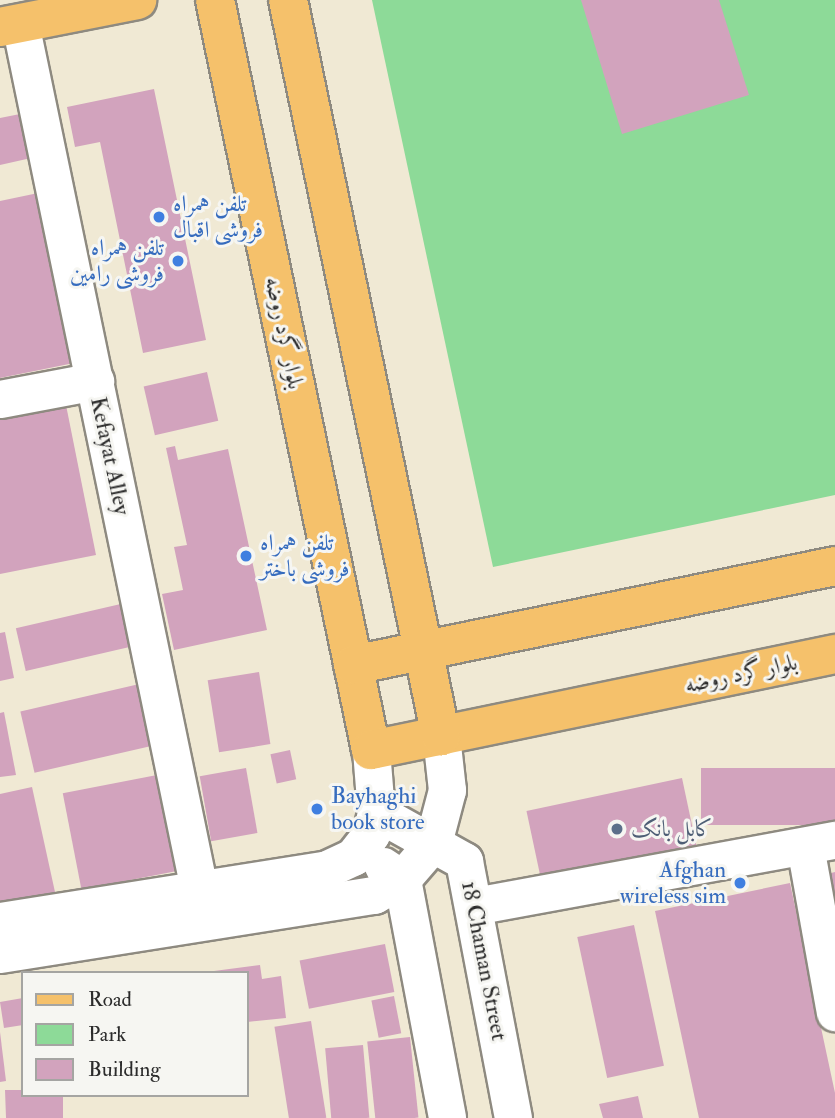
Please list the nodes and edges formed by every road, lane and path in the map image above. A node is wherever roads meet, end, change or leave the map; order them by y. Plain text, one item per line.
1 (137, 0) edge
2 (215, 0) edge
3 (288, 0) edge
4 (10, 25) edge
5 (94, 381) junction
6 (0, 399) edge
7 (835, 566) edge
8 (424, 651) junction
9 (835, 654) edge
10 (353, 666) junction
11 (441, 736) junction
12 (371, 750) junction
13 (376, 813) junction
14 (433, 843) junction
15 (820, 843) edge
16 (359, 850) junction
17 (402, 879) junction
18 (199, 889) junction
19 (474, 906) junction
20 (0, 921) edge
21 (0, 954) edge
22 (835, 1012) edge
23 (447, 1118) edge
24 (513, 1118) edge

1 - 4 main road
2 - 10 main road, بلوار گرد روضه
3 - 8 main road
4 - 5 street, Kefayat Alley
5 - 6 street
5 - 18 street, Kefayat Alley
7 - 8 main road
8 - 10 main road
8 - 11 main road
9 - 11 main road, بلوار گرد روضه
10 - 12 main road, بلوار گرد روضه
11 - 12 main road, بلوار گرد روضه
11 - 14 street
12 - 13 street
13 - 14 street, 18 Chaman Street
13 - 16 street
14 - 17 street
14 - 19 street, 18 Chaman Street
15 - 19 street
15 - 22 street
16 - 17 street
16 - 18 street
17 - 21 street
17 - 23 street
18 - 20 street
19 - 24 street, 18 Chaman Street

